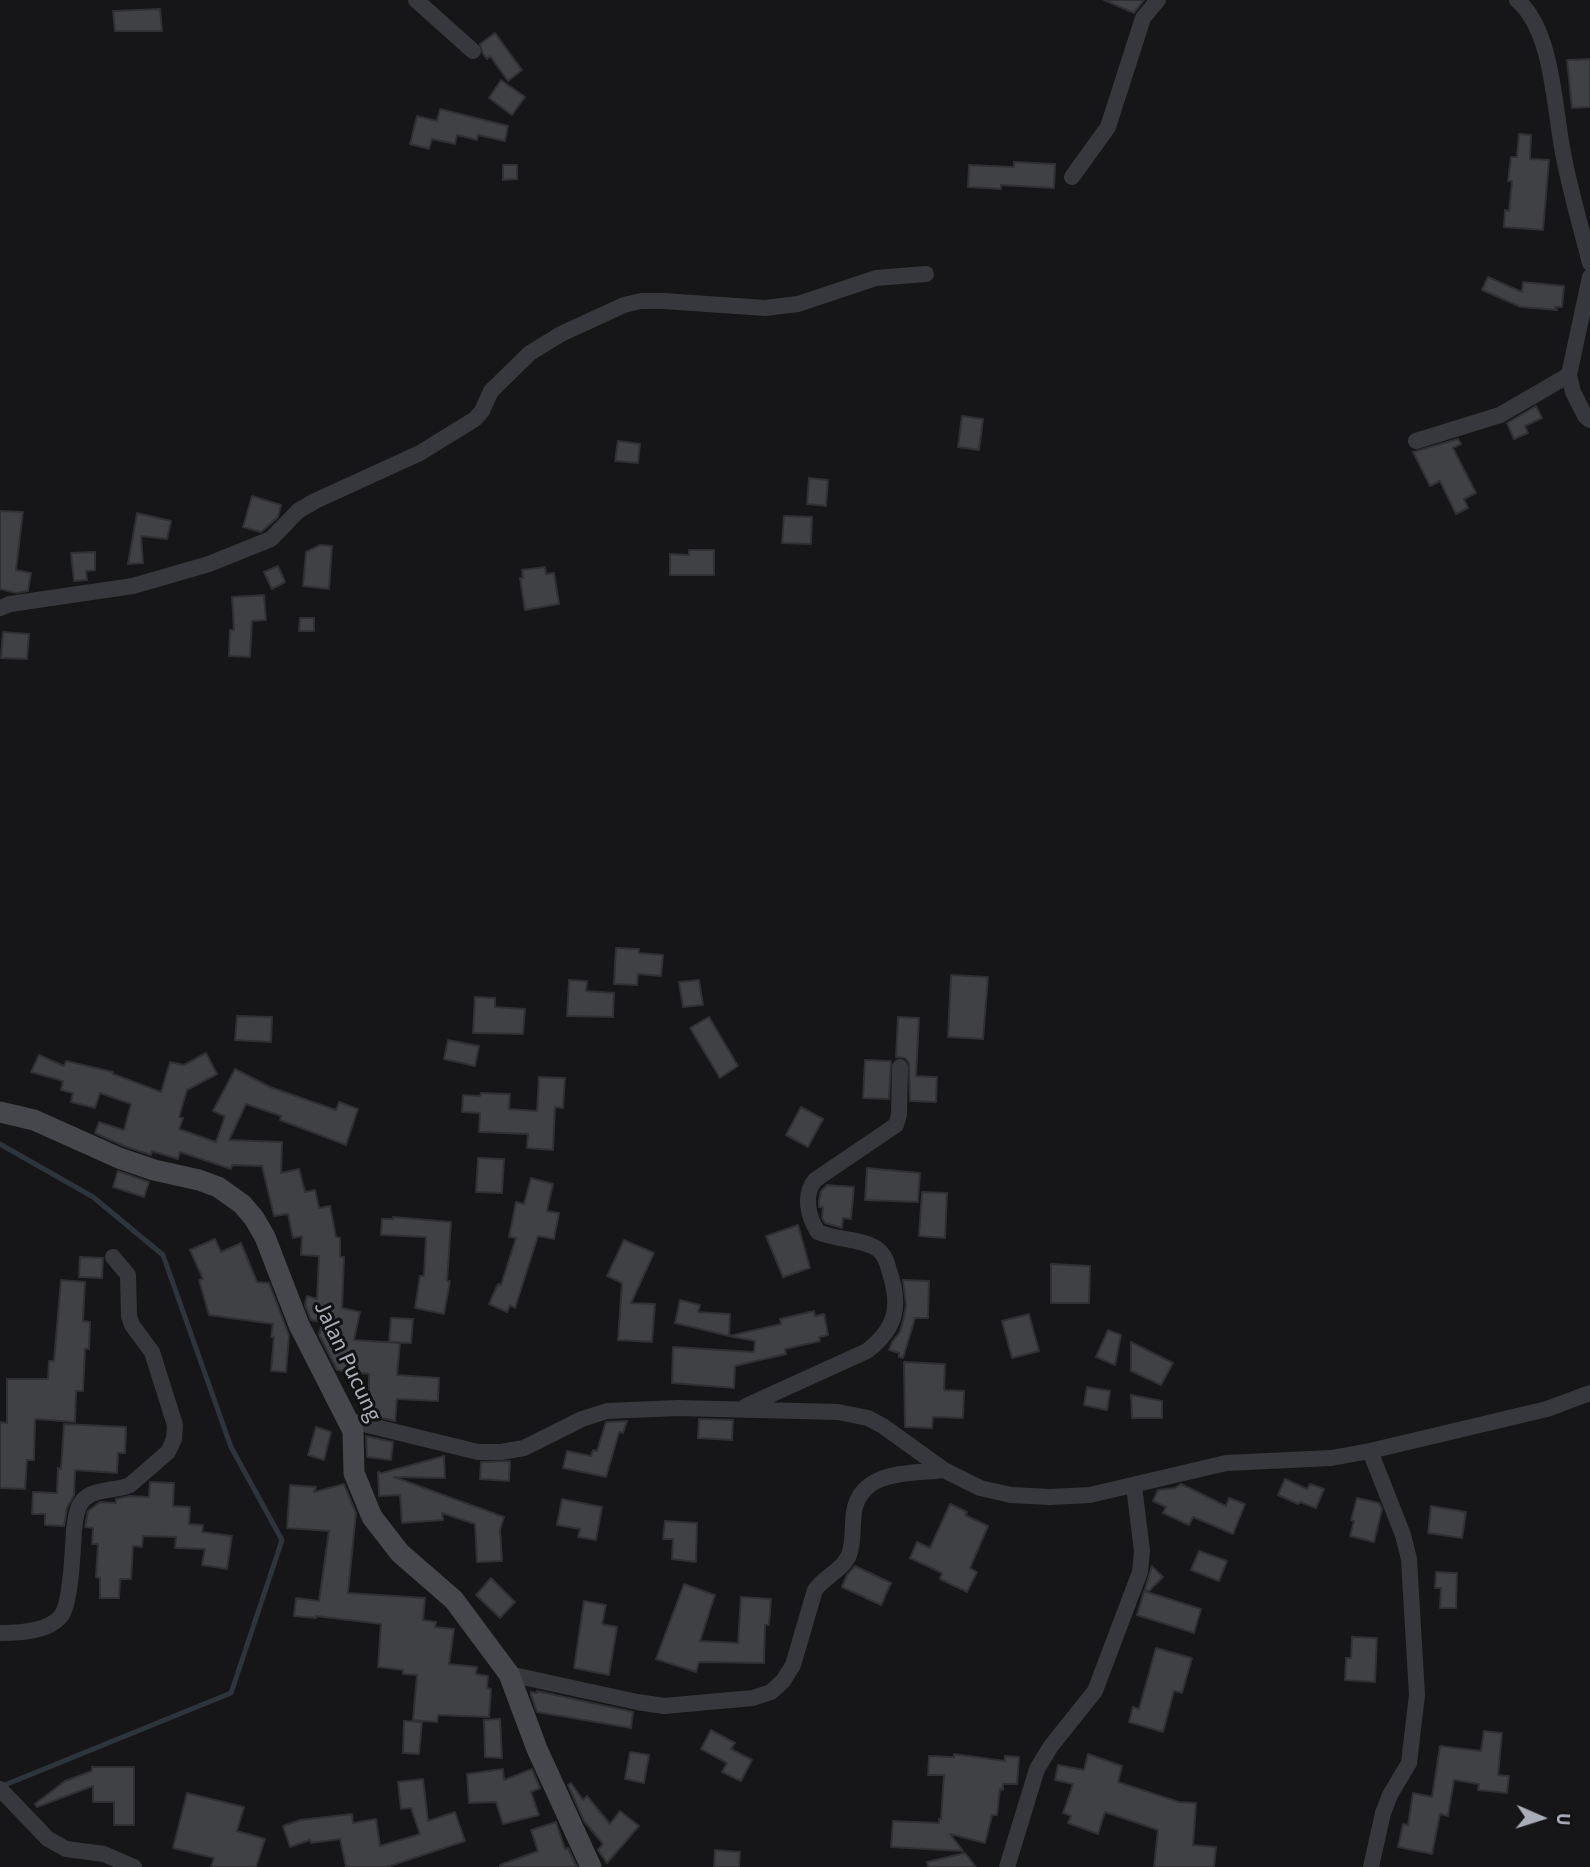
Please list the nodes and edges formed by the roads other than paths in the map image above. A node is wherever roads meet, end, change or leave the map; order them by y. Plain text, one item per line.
1 (416, 0) edge
2 (1158, 0) edge
3 (1517, 0) edge
4 (473, 51) dead end
5 (1072, 177) dead end
6 (1590, 263) edge
7 (926, 274) dead end
8 (1590, 277) edge
9 (1569, 375) junction
10 (1590, 420) edge
11 (1416, 441) dead end
12 (0, 608) edge
13 (900, 1067) dead end
14 (0, 1112) edge
15 (113, 1258) dead end
16 (1590, 1393) edge
17 (741, 1408) junction
18 (347, 1420) junction
19 (1370, 1451) junction
20 (944, 1470) junction
21 (1134, 1486) junction
22 (0, 1633) edge
23 (509, 1674) junction
24 (0, 1789) edge
25 (134, 1867) edge
26 (592, 1867) edge
27 (1007, 1867) edge
28 (1371, 1867) edge

1 - 4 street
2 - 5 street
3 - 6 street
7 - 12 street
8 - 9 street
9 - 10 street
9 - 11 street
13 - 17 street
14 - 18 main road, Jalan Pucung
15 - 22 street
16 - 19 street
17 - 18 street
17 - 20 street
18 - 23 main road, Jalan Pucung
19 - 21 street
19 - 28 street
20 - 21 street
20 - 23 street
21 - 27 street
23 - 26 main road, Jalan Pucung
24 - 25 street

